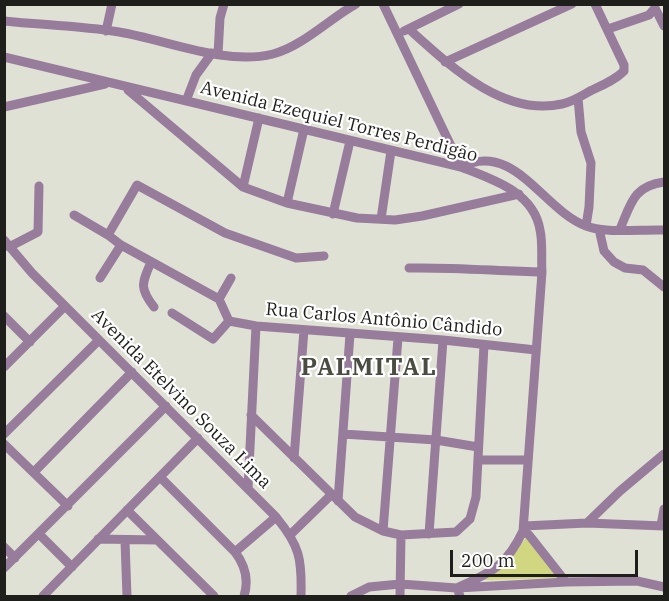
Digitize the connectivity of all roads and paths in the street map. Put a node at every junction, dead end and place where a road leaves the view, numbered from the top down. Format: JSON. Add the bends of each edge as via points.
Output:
{"nodes":[{"id":1,"x":112,"y":4,"type":"edge"},
{"id":2,"x":224,"y":4,"type":"edge"},
{"id":3,"x":356,"y":4,"type":"edge"},
{"id":4,"x":383,"y":4,"type":"edge"},
{"id":5,"x":459,"y":4,"type":"edge"},
{"id":6,"x":572,"y":4,"type":"edge"},
{"id":7,"x":595,"y":4,"type":"edge"},
{"id":8,"x":644,"y":4,"type":"edge"},
{"id":9,"x":653,"y":9,"type":"edge"},
{"id":10,"x":4,"y":21,"type":"edge"},
{"id":11,"x":664,"y":26,"type":"edge"},
{"id":12,"x":409,"y":29,"type":"junction"},
{"id":13,"x":608,"y":29,"type":"junction"},
{"id":14,"x":106,"y":31,"type":"junction"},
{"id":15,"x":397,"y":36,"type":"junction"},
{"id":16,"x":215,"y":53,"type":"junction"},
{"id":17,"x":4,"y":57,"type":"edge"},
{"id":18,"x":445,"y":62,"type":"junction"},
{"id":19,"x":108,"y":84,"type":"junction"},
{"id":20,"x":126,"y":88,"type":"junction"},
{"id":21,"x":578,"y":98,"type":"junction"},
{"id":22,"x":186,"y":101,"type":"junction"},
{"id":23,"x":4,"y":107,"type":"edge"},
{"id":24,"x":259,"y":118,"type":"junction"},
{"id":25,"x":304,"y":129,"type":"junction"},
{"id":26,"x":350,"y":141,"type":"junction"},
{"id":27,"x":391,"y":151,"type":"junction"},
{"id":28,"x":461,"y":167,"type":"junction"},
{"id":29,"x":664,"y":182,"type":"edge"},
{"id":30,"x":39,"y":186,"type":"dead end"},
{"id":31,"x":243,"y":187,"type":"junction"},
{"id":32,"x":519,"y":194,"type":"junction"},
{"id":33,"x":287,"y":203,"type":"junction"},
{"id":34,"x":333,"y":214,"type":"junction"},
{"id":35,"x":74,"y":215,"type":"dead end"},
{"id":36,"x":381,"y":219,"type":"junction"},
{"id":37,"x":586,"y":226,"type":"junction"},
{"id":38,"x":599,"y":229,"type":"junction"},
{"id":39,"x":620,"y":229,"type":"junction"},
{"id":40,"x":664,"y":230,"type":"edge"},
{"id":41,"x":108,"y":235,"type":"junction"},
{"id":42,"x":7,"y":243,"type":"edge"},
{"id":43,"x":121,"y":245,"type":"junction"},
{"id":44,"x":324,"y":256,"type":"dead end"},
{"id":45,"x":151,"y":262,"type":"junction"},
{"id":46,"x":409,"y":268,"type":"dead end"},
{"id":47,"x":542,"y":272,"type":"junction"},
{"id":48,"x":100,"y":278,"type":"dead end"},
{"id":49,"x":231,"y":278,"type":"dead end"},
{"id":50,"x":664,"y":287,"type":"edge"},
{"id":51,"x":219,"y":299,"type":"junction"},
{"id":52,"x":65,"y":306,"type":"junction"},
{"id":53,"x":154,"y":307,"type":"dead end"},
{"id":54,"x":172,"y":313,"type":"dead end"},
{"id":55,"x":4,"y":316,"type":"edge"},
{"id":56,"x":229,"y":321,"type":"junction"},
{"id":57,"x":256,"y":326,"type":"junction"},
{"id":58,"x":303,"y":330,"type":"junction"},
{"id":59,"x":350,"y":334,"type":"junction"},
{"id":60,"x":398,"y":338,"type":"junction"},
{"id":61,"x":99,"y":340,"type":"junction"},
{"id":62,"x":443,"y":340,"type":"junction"},
{"id":63,"x":30,"y":342,"type":"junction"},
{"id":64,"x":484,"y":345,"type":"junction"},
{"id":65,"x":536,"y":350,"type":"junction"},
{"id":66,"x":4,"y":367,"type":"edge"},
{"id":67,"x":132,"y":372,"type":"junction"},
{"id":68,"x":166,"y":406,"type":"junction"},
{"id":69,"x":251,"y":416,"type":"junction"},
{"id":70,"x":4,"y":434,"type":"edge"},
{"id":71,"x":343,"y":434,"type":"junction"},
{"id":72,"x":390,"y":437,"type":"junction"},
{"id":73,"x":198,"y":438,"type":"junction"},
{"id":74,"x":436,"y":440,"type":"junction"},
{"id":75,"x":4,"y":444,"type":"edge"},
{"id":76,"x":478,"y":447,"type":"junction"},
{"id":77,"x":664,"y":454,"type":"edge"},
{"id":78,"x":294,"y":458,"type":"junction"},
{"id":79,"x":478,"y":460,"type":"junction"},
{"id":80,"x":528,"y":460,"type":"junction"},
{"id":81,"x":34,"y":472,"type":"junction"},
{"id":82,"x":160,"y":477,"type":"junction"},
{"id":83,"x":248,"y":488,"type":"junction"},
{"id":84,"x":335,"y":498,"type":"junction"},
{"id":85,"x":68,"y":506,"type":"junction"},
{"id":86,"x":664,"y":509,"type":"edge"},
{"id":87,"x":127,"y":510,"type":"junction"},
{"id":88,"x":276,"y":517,"type":"junction"},
{"id":89,"x":587,"y":523,"type":"junction"},
{"id":90,"x":663,"y":526,"type":"edge"},
{"id":91,"x":524,"y":528,"type":"junction"},
{"id":92,"x":383,"y":531,"type":"junction"},
{"id":93,"x":39,"y":534,"type":"junction"},
{"id":94,"x":291,"y":534,"type":"junction"},
{"id":95,"x":429,"y":534,"type":"junction"},
{"id":96,"x":401,"y":535,"type":"junction"},
{"id":97,"x":98,"y":539,"type":"junction"},
{"id":98,"x":157,"y":540,"type":"junction"},
{"id":99,"x":125,"y":541,"type":"junction"},
{"id":100,"x":4,"y":547,"type":"edge"},
{"id":101,"x":235,"y":552,"type":"junction"},
{"id":102,"x":15,"y":558,"type":"junction"},
{"id":103,"x":72,"y":567,"type":"junction"},
{"id":104,"x":4,"y":568,"type":"edge"},
{"id":105,"x":566,"y":582,"type":"junction"},
{"id":106,"x":400,"y":584,"type":"junction"},
{"id":107,"x":664,"y":587,"type":"edge"},
{"id":108,"x":459,"y":592,"type":"edge"},
{"id":109,"x":43,"y":597,"type":"edge"},
{"id":110,"x":127,"y":597,"type":"edge"},
{"id":111,"x":214,"y":597,"type":"edge"},
{"id":112,"x":243,"y":597,"type":"edge"},
{"id":113,"x":301,"y":597,"type":"edge"},
{"id":114,"x":351,"y":597,"type":"edge"},
{"id":115,"x":400,"y":597,"type":"edge"}],
"edges":[{"from":1,"to":14,"type":"street"},
{"from":2,"to":16,"type":"street"},
{"from":3,"to":16,"type":"street","via":[[276,53],[257,57]]},
{"from":4,"to":15,"type":"street"},
{"from":5,"to":12,"type":"street"},
{"from":6,"to":18,"type":"street"},
{"from":7,"to":13,"type":"street"},
{"from":8,"to":9,"type":"street"},
{"from":9,"to":11,"type":"street"},
{"from":9,"to":13,"type":"street"},
{"from":10,"to":14,"type":"street"},
{"from":12,"to":15,"type":"street"},
{"from":12,"to":18,"type":"street"},
{"from":13,"to":21,"type":"street","via":[[624,71]]},
{"from":14,"to":16,"type":"street"},
{"from":15,"to":28,"type":"street"},
{"from":16,"to":22,"type":"street","via":[[196,75]]},
{"from":17,"to":19,"type":"street","name":"Avenida Ezequiel Torres Perdigão"},
{"from":18,"to":21,"type":"street","via":[[501,97],[540,105],[562,104]]},
{"from":19,"to":20,"type":"street","name":"Avenida Ezequiel Torres Perdigão"},
{"from":19,"to":23,"type":"street"},
{"from":20,"to":22,"type":"street","name":"Avenida Ezequiel Torres Perdigão"},
{"from":20,"to":31,"type":"street"},
{"from":21,"to":37,"type":"street","via":[[580,132],[591,163]]},
{"from":22,"to":24,"type":"street","name":"Avenida Ezequiel Torres Perdigão"},
{"from":24,"to":25,"type":"street","name":"Avenida Ezequiel Torres Perdigão"},
{"from":24,"to":31,"type":"street"},
{"from":25,"to":26,"type":"street","name":"Avenida Ezequiel Torres Perdigão"},
{"from":25,"to":33,"type":"street"},
{"from":26,"to":27,"type":"street","name":"Avenida Ezequiel Torres Perdigão"},
{"from":26,"to":34,"type":"street"},
{"from":27,"to":28,"type":"street","name":"Avenida Ezequiel Torres Perdigão"},
{"from":27,"to":36,"type":"street"},
{"from":28,"to":32,"type":"street","name":"Avenida Ezequiel Torres Perdigão"},
{"from":28,"to":37,"type":"street","via":[[472,161],[492,160],[516,170],[567,215]]},
{"from":29,"to":39,"type":"street","via":[[638,191]]},
{"from":30,"to":42,"type":"street","via":[[38,232]]},
{"from":31,"to":33,"type":"street"},
{"from":32,"to":36,"type":"street","via":[[422,216]]},
{"from":32,"to":47,"type":"street","name":"Avenida Ezequiel Torres Perdigão","via":[[535,214],[540,229]]},
{"from":33,"to":34,"type":"street"},
{"from":34,"to":36,"type":"street"},
{"from":35,"to":41,"type":"street"},
{"from":37,"to":38,"type":"street"},
{"from":38,"to":39,"type":"street"},
{"from":38,"to":50,"type":"street","via":[[604,251],[614,262],[643,270]]},
{"from":39,"to":40,"type":"street"},
{"from":41,"to":43,"type":"street"},
{"from":41,"to":44,"type":"street","via":[[137,185],[225,233],[296,258]]},
{"from":42,"to":52,"type":"street","name":"Avenida Etelvino Souza Lima"},
{"from":43,"to":45,"type":"street"},
{"from":43,"to":48,"type":"street"},
{"from":45,"to":51,"type":"street"},
{"from":45,"to":53,"type":"street","via":[[142,284]]},
{"from":46,"to":47,"type":"street"},
{"from":47,"to":65,"type":"street","name":"Avenida Ezequiel Torres Perdigão"},
{"from":49,"to":51,"type":"street"},
{"from":51,"to":56,"type":"street"},
{"from":52,"to":61,"type":"street","name":"Avenida Etelvino Souza Lima"},
{"from":52,"to":63,"type":"street"},
{"from":54,"to":56,"type":"street","via":[[213,339]]},
{"from":55,"to":63,"type":"street"},
{"from":56,"to":57,"type":"street","name":"Rua Carlos Antônio Cândido"},
{"from":57,"to":58,"type":"street","name":"Rua Carlos Antônio Cândido"},
{"from":57,"to":69,"type":"street"},
{"from":58,"to":59,"type":"street","name":"Rua Carlos Antônio Cândido"},
{"from":58,"to":78,"type":"street"},
{"from":59,"to":60,"type":"street","name":"Rua Carlos Antônio Cândido"},
{"from":59,"to":71,"type":"street"},
{"from":60,"to":62,"type":"street","name":"Rua Carlos Antônio Cândido"},
{"from":60,"to":72,"type":"street"},
{"from":61,"to":67,"type":"street","name":"Avenida Etelvino Souza Lima"},
{"from":61,"to":70,"type":"street"},
{"from":62,"to":64,"type":"street","name":"Rua Carlos Antônio Cândido"},
{"from":62,"to":74,"type":"street"},
{"from":63,"to":66,"type":"street"},
{"from":64,"to":65,"type":"street","name":"Rua Carlos Antônio Cândido"},
{"from":64,"to":76,"type":"street"},
{"from":65,"to":80,"type":"street","name":"Avenida Ezequiel Torres Perdigão"},
{"from":67,"to":68,"type":"street","name":"Avenida Etelvino Souza Lima"},
{"from":67,"to":81,"type":"street"},
{"from":68,"to":73,"type":"street","name":"Avenida Etelvino Souza Lima"},
{"from":68,"to":85,"type":"street"},
{"from":69,"to":78,"type":"street"},
{"from":69,"to":83,"type":"street"},
{"from":71,"to":72,"type":"street"},
{"from":71,"to":84,"type":"street"},
{"from":72,"to":74,"type":"street"},
{"from":72,"to":92,"type":"street"},
{"from":73,"to":82,"type":"street"},
{"from":73,"to":83,"type":"street","name":"Avenida Etelvino Souza Lima"},
{"from":74,"to":76,"type":"street"},
{"from":74,"to":95,"type":"street"},
{"from":75,"to":81,"type":"street"},
{"from":76,"to":79,"type":"street"},
{"from":77,"to":89,"type":"street"},
{"from":78,"to":84,"type":"street"},
{"from":79,"to":80,"type":"street"},
{"from":79,"to":95,"type":"street","via":[[470,519],[456,531]]},
{"from":80,"to":91,"type":"street","name":"Avenida Ezequiel Torres Perdigão"},
{"from":81,"to":85,"type":"street"},
{"from":82,"to":87,"type":"street"},
{"from":82,"to":101,"type":"street"},
{"from":83,"to":88,"type":"street","name":"Avenida Etelvino Souza Lima"},
{"from":84,"to":92,"type":"street","via":[[355,517]]},
{"from":84,"to":94,"type":"street"},
{"from":85,"to":93,"type":"street"},
{"from":86,"to":90,"type":"street"},
{"from":87,"to":97,"type":"street"},
{"from":87,"to":98,"type":"street"},
{"from":88,"to":94,"type":"street","name":"Avenida Etelvino Souza Lima"},
{"from":88,"to":101,"type":"street"},
{"from":89,"to":90,"type":"street"},
{"from":89,"to":91,"type":"street"},
{"from":91,"to":105,"type":"street"},
{"from":91,"to":108,"type":"street","name":"Avenida Ezequiel Torres Perdigão","via":[[504,562]]},
{"from":92,"to":96,"type":"street"},
{"from":93,"to":102,"type":"street"},
{"from":93,"to":103,"type":"street"},
{"from":94,"to":113,"type":"street","name":"Avenida Etelvino Souza Lima","via":[[300,561]]},
{"from":95,"to":96,"type":"street"},
{"from":96,"to":106,"type":"street"},
{"from":97,"to":99,"type":"street"},
{"from":97,"to":103,"type":"street"},
{"from":98,"to":99,"type":"street"},
{"from":98,"to":111,"type":"street"},
{"from":99,"to":110,"type":"street"},
{"from":100,"to":102,"type":"street"},
{"from":101,"to":112,"type":"street","via":[[246,575]]},
{"from":102,"to":104,"type":"street"},
{"from":103,"to":109,"type":"street"},
{"from":105,"to":107,"type":"street","via":[[637,581]]},
{"from":105,"to":108,"type":"street"},
{"from":106,"to":108,"type":"street"},
{"from":106,"to":114,"type":"street","via":[[369,587]]},
{"from":106,"to":115,"type":"street"}]}
